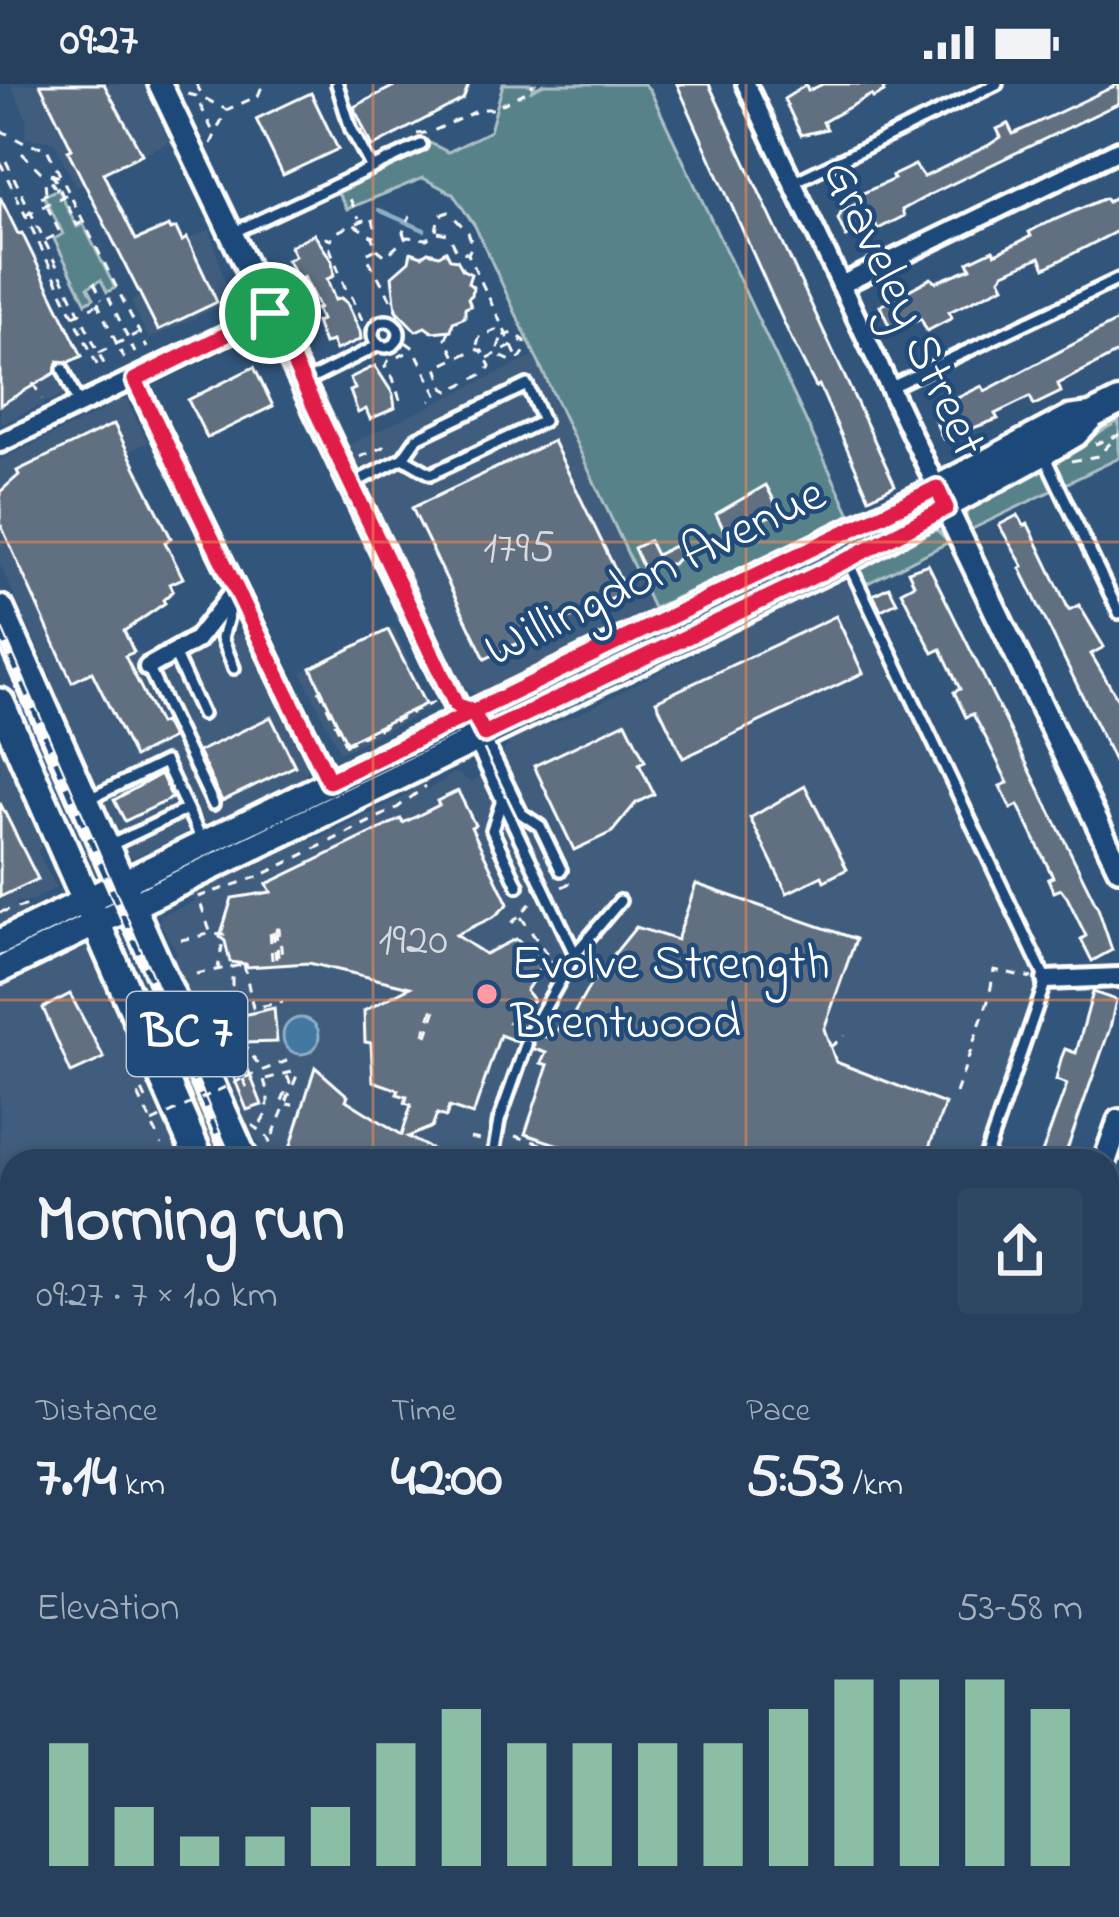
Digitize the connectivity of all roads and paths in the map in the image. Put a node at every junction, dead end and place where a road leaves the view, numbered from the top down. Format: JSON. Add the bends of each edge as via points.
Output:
{"nodes":[{"id":1,"x":160,"y":84,"type":"edge"},
{"id":2,"x":196,"y":84,"type":"edge"},
{"id":3,"x":263,"y":84,"type":"edge"},
{"id":4,"x":337,"y":84,"type":"edge"},
{"id":5,"x":533,"y":84,"type":"edge"},
{"id":6,"x":746,"y":84,"type":"edge"},
{"id":7,"x":997,"y":84,"type":"edge"},
{"id":8,"x":186,"y":94,"type":"dead end"},
{"id":9,"x":226,"y":110,"type":"junction"},
{"id":10,"x":0,"y":130,"type":"edge"},
{"id":11,"x":216,"y":136,"type":"junction"},
{"id":12,"x":407,"y":138,"type":"dead end"},
{"id":13,"x":212,"y":144,"type":"dead end"},
{"id":14,"x":421,"y":145,"type":"dead end"},
{"id":15,"x":1119,"y":150,"type":"edge"},
{"id":16,"x":22,"y":153,"type":"dead end"},
{"id":17,"x":3,"y":161,"type":"edge"},
{"id":18,"x":372,"y":169,"type":"junction"},
{"id":19,"x":52,"y":172,"type":"junction"},
{"id":20,"x":65,"y":178,"type":"junction"},
{"id":21,"x":792,"y":183,"type":"junction"},
{"id":22,"x":57,"y":188,"type":"junction"},
{"id":23,"x":47,"y":193,"type":"junction"},
{"id":24,"x":72,"y":193,"type":"junction"},
{"id":25,"x":64,"y":196,"type":"junction"},
{"id":26,"x":350,"y":199,"type":"dead end"},
{"id":27,"x":46,"y":205,"type":"junction"},
{"id":28,"x":29,"y":214,"type":"junction"},
{"id":29,"x":86,"y":220,"type":"junction"},
{"id":30,"x":360,"y":220,"type":"junction"},
{"id":31,"x":408,"y":221,"type":"dead end"},
{"id":32,"x":354,"y":225,"type":"junction"},
{"id":33,"x":436,"y":231,"type":"junction"},
{"id":34,"x":232,"y":233,"type":"junction"},
{"id":35,"x":373,"y":239,"type":"junction"},
{"id":36,"x":406,"y":239,"type":"junction"},
{"id":37,"x":45,"y":241,"type":"junction"},
{"id":38,"x":377,"y":249,"type":"junction"},
{"id":39,"x":366,"y":254,"type":"junction"},
{"id":40,"x":468,"y":254,"type":"junction"},
{"id":41,"x":359,"y":258,"type":"dead end"},
{"id":42,"x":1119,"y":279,"type":"edge"},
{"id":43,"x":94,"y":282,"type":"dead end"},
{"id":44,"x":841,"y":285,"type":"junction"},
{"id":45,"x":120,"y":292,"type":"junction"},
{"id":46,"x":103,"y":301,"type":"junction"},
{"id":47,"x":270,"y":313,"type":"junction"},
{"id":48,"x":77,"y":315,"type":"junction"},
{"id":49,"x":499,"y":319,"type":"junction"},
{"id":50,"x":495,"y":330,"type":"junction"},
{"id":51,"x":374,"y":331,"type":"junction"},
{"id":52,"x":449,"y":331,"type":"dead end"},
{"id":53,"x":140,"y":332,"type":"junction"},
{"id":54,"x":504,"y":335,"type":"junction"},
{"id":55,"x":128,"y":338,"type":"junction"},
{"id":56,"x":524,"y":340,"type":"junction"},
{"id":57,"x":117,"y":344,"type":"junction"},
{"id":58,"x":379,"y":345,"type":"junction"},
{"id":59,"x":512,"y":346,"type":"junction"},
{"id":60,"x":147,"y":348,"type":"dead end"},
{"id":61,"x":415,"y":349,"type":"junction"},
{"id":62,"x":476,"y":349,"type":"junction"},
{"id":63,"x":99,"y":353,"type":"junction"},
{"id":64,"x":135,"y":353,"type":"dead end"},
{"id":65,"x":499,"y":353,"type":"junction"},
{"id":66,"x":124,"y":359,"type":"dead end"},
{"id":67,"x":455,"y":359,"type":"junction"},
{"id":68,"x":486,"y":359,"type":"junction"},
{"id":69,"x":518,"y":359,"type":"junction"},
{"id":70,"x":63,"y":369,"type":"dead end"},
{"id":71,"x":135,"y":380,"type":"junction"},
{"id":72,"x":440,"y":381,"type":"junction"},
{"id":73,"x":34,"y":383,"type":"dead end"},
{"id":74,"x":303,"y":383,"type":"junction"},
{"id":75,"x":432,"y":385,"type":"junction"},
{"id":76,"x":890,"y":388,"type":"junction"},
{"id":77,"x":42,"y":399,"type":"dead end"},
{"id":78,"x":400,"y":400,"type":"dead end"},
{"id":79,"x":430,"y":401,"type":"dead end"},
{"id":80,"x":1119,"y":402,"type":"edge"},
{"id":81,"x":79,"y":405,"type":"junction"},
{"id":82,"x":1091,"y":416,"type":"junction"},
{"id":83,"x":1119,"y":434,"type":"edge"},
{"id":84,"x":0,"y":443,"type":"edge"},
{"id":85,"x":1053,"y":457,"type":"junction"},
{"id":86,"x":403,"y":458,"type":"junction"},
{"id":87,"x":352,"y":484,"type":"junction"},
{"id":88,"x":941,"y":498,"type":"junction"},
{"id":89,"x":847,"y":560,"type":"junction"},
{"id":90,"x":235,"y":592,"type":"junction"},
{"id":91,"x":0,"y":610,"type":"edge"},
{"id":92,"x":1119,"y":613,"type":"edge"},
{"id":93,"x":174,"y":653,"type":"junction"},
{"id":94,"x":148,"y":667,"type":"joint"},
{"id":95,"x":234,"y":668,"type":"dead end"},
{"id":96,"x":319,"y":690,"type":"dead end"},
{"id":97,"x":0,"y":703,"type":"edge"},
{"id":98,"x":326,"y":704,"type":"junction"},
{"id":99,"x":316,"y":709,"type":"dead end"},
{"id":100,"x":202,"y":714,"type":"dead end"},
{"id":101,"x":408,"y":714,"type":"junction"},
{"id":102,"x":463,"y":718,"type":"junction"},
{"id":103,"x":412,"y":722,"type":"dead end"},
{"id":104,"x":386,"y":725,"type":"junction"},
{"id":105,"x":390,"y":733,"type":"dead end"},
{"id":106,"x":366,"y":735,"type":"junction"},
{"id":107,"x":369,"y":743,"type":"dead end"},
{"id":108,"x":345,"y":745,"type":"junction"},
{"id":109,"x":349,"y":752,"type":"dead end"},
{"id":110,"x":431,"y":760,"type":"junction"},
{"id":111,"x":329,"y":781,"type":"junction"},
{"id":112,"x":502,"y":800,"type":"junction"},
{"id":113,"x":84,"y":802,"type":"junction"},
{"id":114,"x":213,"y":804,"type":"dead end"},
{"id":115,"x":187,"y":809,"type":"junction"},
{"id":116,"x":203,"y":842,"type":"junction"},
{"id":117,"x":104,"y":848,"type":"junction"},
{"id":118,"x":1119,"y":868,"type":"edge"},
{"id":119,"x":561,"y":870,"type":"dead end"},
{"id":120,"x":578,"y":879,"type":"dead end"},
{"id":121,"x":518,"y":886,"type":"dead end"},
{"id":122,"x":562,"y":887,"type":"dead end"},
{"id":123,"x":125,"y":894,"type":"junction"},
{"id":124,"x":46,"y":899,"type":"dead end"},
{"id":125,"x":194,"y":899,"type":"dead end"},
{"id":126,"x":535,"y":900,"type":"dead end"},
{"id":127,"x":620,"y":902,"type":"dead end"},
{"id":128,"x":201,"y":905,"type":"dead end"},
{"id":129,"x":514,"y":907,"type":"dead end"},
{"id":130,"x":91,"y":911,"type":"junction"},
{"id":131,"x":0,"y":912,"type":"edge"},
{"id":132,"x":520,"y":915,"type":"junction"},
{"id":133,"x":512,"y":923,"type":"dead end"},
{"id":134,"x":274,"y":930,"type":"joint"},
{"id":135,"x":211,"y":934,"type":"junction"},
{"id":136,"x":181,"y":940,"type":"dead end"},
{"id":137,"x":0,"y":942,"type":"edge"},
{"id":138,"x":560,"y":954,"type":"dead end"},
{"id":139,"x":575,"y":954,"type":"junction"},
{"id":140,"x":548,"y":964,"type":"junction"},
{"id":141,"x":232,"y":966,"type":"junction"},
{"id":142,"x":556,"y":968,"type":"dead end"},
{"id":143,"x":218,"y":969,"type":"junction"},
{"id":144,"x":0,"y":970,"type":"edge"},
{"id":145,"x":196,"y":974,"type":"dead end"},
{"id":146,"x":1119,"y":977,"type":"edge"},
{"id":147,"x":1046,"y":980,"type":"junction"},
{"id":148,"x":283,"y":1002,"type":"dead end"},
{"id":149,"x":436,"y":1002,"type":"dead end"},
{"id":150,"x":216,"y":1018,"type":"dead end"},
{"id":151,"x":226,"y":1023,"type":"junction"},
{"id":152,"x":531,"y":1032,"type":"dead end"},
{"id":153,"x":425,"y":1035,"type":"dead end"},
{"id":154,"x":845,"y":1036,"type":"dead end"},
{"id":155,"x":225,"y":1039,"type":"dead end"},
{"id":156,"x":242,"y":1043,"type":"junction"},
{"id":157,"x":526,"y":1045,"type":"dead end"},
{"id":158,"x":830,"y":1048,"type":"dead end"},
{"id":159,"x":289,"y":1060,"type":"dead end"},
{"id":160,"x":259,"y":1065,"type":"dead end"},
{"id":161,"x":292,"y":1074,"type":"junction"},
{"id":162,"x":243,"y":1079,"type":"junction"},
{"id":163,"x":956,"y":1093,"type":"dead end"},
{"id":164,"x":250,"y":1094,"type":"dead end"},
{"id":165,"x":146,"y":1099,"type":"dead end"},
{"id":166,"x":290,"y":1104,"type":"junction"},
{"id":167,"x":267,"y":1114,"type":"junction"},
{"id":168,"x":152,"y":1122,"type":"junction"},
{"id":169,"x":261,"y":1123,"type":"dead end"},
{"id":170,"x":280,"y":1123,"type":"junction"},
{"id":171,"x":273,"y":1135,"type":"dead end"},
{"id":172,"x":515,"y":1136,"type":"dead end"},
{"id":173,"x":470,"y":1138,"type":"dead end"},
{"id":174,"x":480,"y":1140,"type":"dead end"},
{"id":175,"x":162,"y":1145,"type":"dead end"},
{"id":176,"x":195,"y":1149,"type":"edge"},
{"id":177,"x":239,"y":1149,"type":"edge"},
{"id":178,"x":494,"y":1149,"type":"edge"},
{"id":179,"x":561,"y":1149,"type":"edge"},
{"id":180,"x":988,"y":1149,"type":"edge"}],
"edges":[{"from":1,"to":34,"type":"street"},
{"from":2,"to":9,"type":"path"},
{"from":3,"to":9,"type":"path","via":[[258,96]]},
{"from":4,"to":18,"type":"lane"},
{"from":5,"to":12,"type":"path","via":[[493,109]]},
{"from":6,"to":21,"type":"street","name":"Graveley Street"},
{"from":7,"to":21,"type":"lane"},
{"from":8,"to":11,"type":"path","via":[[196,96]]},
{"from":9,"to":11,"type":"path"},
{"from":10,"to":20,"type":"path","via":[[46,147]]},
{"from":11,"to":13,"type":"path"},
{"from":14,"to":18,"type":"lane"},
{"from":15,"to":44,"type":"street"},
{"from":16,"to":19,"type":"path"},
{"from":17,"to":28,"type":"path"},
{"from":18,"to":34,"type":"lane"},
{"from":19,"to":20,"type":"path"},
{"from":19,"to":22,"type":"path"},
{"from":20,"to":24,"type":"path"},
{"from":21,"to":44,"type":"street","name":"Graveley Street"},
{"from":22,"to":23,"type":"path"},
{"from":22,"to":23,"type":"path","via":[[47,180]]},
{"from":22,"to":25,"type":"path"},
{"from":23,"to":27,"type":"path"},
{"from":24,"to":25,"type":"path"},
{"from":24,"to":29,"type":"path"},
{"from":25,"to":27,"type":"path"},
{"from":25,"to":29,"type":"path","via":[[77,224]]},
{"from":26,"to":30,"type":"path"},
{"from":27,"to":28,"type":"path"},
{"from":27,"to":37,"type":"path","via":[[60,233]]},
{"from":28,"to":37,"type":"path"},
{"from":28,"to":48,"type":"path"},
{"from":29,"to":45,"type":"path"},
{"from":30,"to":32,"type":"path"},
{"from":30,"to":35,"type":"path","via":[[372,217]]},
{"from":31,"to":36,"type":"path"},
{"from":32,"to":35,"type":"path"},
{"from":32,"to":51,"type":"path","via":[[326,238],[347,295]]},
{"from":33,"to":36,"type":"path"},
{"from":33,"to":40,"type":"path"},
{"from":33,"to":40,"type":"path","via":[[439,215],[449,212],[469,232]]},
{"from":34,"to":47,"type":"street"},
{"from":35,"to":38,"type":"path"},
{"from":36,"to":38,"type":"path","via":[[386,256]]},
{"from":37,"to":48,"type":"path"},
{"from":38,"to":39,"type":"path"},
{"from":39,"to":41,"type":"path"},
{"from":39,"to":61,"type":"path"},
{"from":40,"to":49,"type":"path"},
{"from":42,"to":76,"type":"lane"},
{"from":43,"to":46,"type":"path"},
{"from":44,"to":76,"type":"street","name":"Graveley Street"},
{"from":45,"to":46,"type":"path"},
{"from":45,"to":53,"type":"path"},
{"from":46,"to":48,"type":"path"},
{"from":46,"to":55,"type":"path"},
{"from":46,"to":57,"type":"path"},
{"from":47,"to":71,"type":"street"},
{"from":47,"to":74,"type":"street"},
{"from":48,"to":63,"type":"path"},
{"from":48,"to":63,"type":"path","via":[[103,370]]},
{"from":49,"to":50,"type":"path"},
{"from":49,"to":54,"type":"path"},
{"from":50,"to":54,"type":"path"},
{"from":50,"to":62,"type":"path","via":[[478,338]]},
{"from":51,"to":58,"type":"lane"},
{"from":51,"to":58,"type":"lane","via":[[386,322],[399,332],[392,346]]},
{"from":52,"to":67,"type":"path"},
{"from":53,"to":55,"type":"path"},
{"from":53,"to":60,"type":"path"},
{"from":54,"to":56,"type":"path"},
{"from":54,"to":59,"type":"path"},
{"from":54,"to":65,"type":"path"},
{"from":55,"to":57,"type":"path"},
{"from":55,"to":64,"type":"path"},
{"from":56,"to":59,"type":"path"},
{"from":56,"to":69,"type":"path"},
{"from":57,"to":63,"type":"path"},
{"from":57,"to":66,"type":"path"},
{"from":58,"to":74,"type":"lane"},
{"from":59,"to":65,"type":"path"},
{"from":59,"to":69,"type":"path"},
{"from":61,"to":75,"type":"path"},
{"from":61,"to":78,"type":"path","via":[[385,367]]},
{"from":62,"to":67,"type":"path"},
{"from":62,"to":68,"type":"path"},
{"from":65,"to":68,"type":"path"},
{"from":65,"to":69,"type":"path"},
{"from":67,"to":72,"type":"path","via":[[437,367]]},
{"from":68,"to":72,"type":"path","via":[[487,372],[449,391]]},
{"from":70,"to":81,"type":"lane"},
{"from":71,"to":81,"type":"street"},
{"from":71,"to":90,"type":"street"},
{"from":72,"to":75,"type":"path"},
{"from":73,"to":77,"type":"path"},
{"from":74,"to":87,"type":"street"},
{"from":75,"to":79,"type":"path","via":[[438,397]]},
{"from":76,"to":88,"type":"street","name":"Graveley Street"},
{"from":80,"to":82,"type":"main road","name":"Willingdon Avenue"},
{"from":81,"to":84,"type":"street"},
{"from":82,"to":85,"type":"main road","name":"Willingdon Avenue"},
{"from":82,"to":88,"type":"main road","name":"Willingdon Avenue","via":[[1068,419]]},
{"from":83,"to":85,"type":"path","via":[[1098,456]]},
{"from":85,"to":88,"type":"main road","name":"Willingdon Avenue"},
{"from":85,"to":92,"type":"lane"},
{"from":86,"to":86,"type":"lane","via":[[430,474],[543,421],[526,386],[417,438]]},
{"from":86,"to":87,"type":"lane"},
{"from":87,"to":102,"type":"street"},
{"from":88,"to":89,"type":"main road","name":"Willingdon Avenue"},
{"from":88,"to":102,"type":"main road","name":"Willingdon Avenue"},
{"from":88,"to":118,"type":"street"},
{"from":89,"to":102,"type":"main road","name":"Willingdon Avenue"},
{"from":89,"to":147,"type":"lane"},
{"from":90,"to":93,"type":"street","via":[[204,632]]},
{"from":90,"to":95,"type":"lane","via":[[222,638]]},
{"from":90,"to":111,"type":"street"},
{"from":91,"to":113,"type":"main road","number":"BC 7"},
{"from":93,"to":94,"type":"street"},
{"from":93,"to":100,"type":"lane"},
{"from":94,"to":114,"type":"lane"},
{"from":96,"to":98,"type":"path"},
{"from":97,"to":130,"type":"main road","number":"BC 7"},
{"from":98,"to":99,"type":"path"},
{"from":98,"to":108,"type":"path"},
{"from":101,"to":102,"type":"path"},
{"from":101,"to":103,"type":"path"},
{"from":101,"to":104,"type":"path"},
{"from":102,"to":110,"type":"main road","name":"Willingdon Avenue"},
{"from":102,"to":111,"type":"main road","name":"Willingdon Avenue"},
{"from":102,"to":112,"type":"lane"},
{"from":102,"to":119,"type":"lane","via":[[522,814],[540,826]]},
{"from":104,"to":105,"type":"path"},
{"from":104,"to":106,"type":"path"},
{"from":106,"to":107,"type":"path"},
{"from":106,"to":108,"type":"path"},
{"from":108,"to":109,"type":"path"},
{"from":110,"to":123,"type":"main road","name":"Willingdon Avenue"},
{"from":110,"to":125,"type":"path","via":[[433,779],[412,800],[260,876]]},
{"from":111,"to":116,"type":"main road","name":"Willingdon Avenue"},
{"from":112,"to":121,"type":"lane","via":[[492,830]]},
{"from":112,"to":139,"type":"lane"},
{"from":113,"to":115,"type":"lane","via":[[165,762]]},
{"from":113,"to":117,"type":"main road","number":"BC 7"},
{"from":115,"to":116,"type":"lane"},
{"from":115,"to":117,"type":"lane"},
{"from":116,"to":123,"type":"main road","name":"Willingdon Avenue"},
{"from":117,"to":123,"type":"main road","number":"BC 7"},
{"from":120,"to":122,"type":"path"},
{"from":123,"to":130,"type":"main road","name":"Willingdon Avenue"},
{"from":123,"to":177,"type":"main road","number":"BC 7"},
{"from":124,"to":131,"type":"path"},
{"from":126,"to":132,"type":"path"},
{"from":127,"to":139,"type":"lane"},
{"from":128,"to":135,"type":"path"},
{"from":129,"to":132,"type":"path"},
{"from":130,"to":137,"type":"main road","name":"Willingdon Avenue"},
{"from":130,"to":144,"type":"main road","name":"Willingdon Avenue"},
{"from":130,"to":176,"type":"main road","number":"BC 7"},
{"from":132,"to":133,"type":"path"},
{"from":132,"to":140,"type":"path"},
{"from":134,"to":134,"type":"path","via":[[279,929],[277,958]]},
{"from":135,"to":136,"type":"path"},
{"from":135,"to":143,"type":"path","via":[[224,935]]},
{"from":138,"to":140,"type":"path"},
{"from":139,"to":152,"type":"lane"},
{"from":140,"to":142,"type":"path"},
{"from":141,"to":143,"type":"path"},
{"from":141,"to":148,"type":"path","via":[[245,964],[253,1008]]},
{"from":141,"to":151,"type":"path"},
{"from":143,"to":145,"type":"path"},
{"from":146,"to":147,"type":"street"},
{"from":147,"to":163,"type":"path","via":[[994,970]]},
{"from":147,"to":180,"type":"lane"},
{"from":149,"to":153,"type":"path"},
{"from":150,"to":151,"type":"path"},
{"from":151,"to":156,"type":"path"},
{"from":154,"to":158,"type":"path"},
{"from":155,"to":156,"type":"path"},
{"from":156,"to":160,"type":"path"},
{"from":157,"to":178,"type":"lane"},
{"from":159,"to":162,"type":"path","bridge":true},
{"from":161,"to":166,"type":"path"},
{"from":161,"to":166,"type":"path","via":[[281,1102]]},
{"from":161,"to":167,"type":"path","via":[[263,1078]]},
{"from":162,"to":162,"type":"path","bridge":true,"via":[[228,1062],[242,1061],[237,1051],[234,1052],[238,1060]]},
{"from":162,"to":164,"type":"path"},
{"from":162,"to":168,"type":"path","bridge":true},
{"from":165,"to":168,"type":"path","via":[[137,1092]]},
{"from":166,"to":170,"type":"path"},
{"from":167,"to":169,"type":"path"},
{"from":167,"to":170,"type":"path"},
{"from":168,"to":175,"type":"path"},
{"from":170,"to":171,"type":"path"},
{"from":172,"to":179,"type":"path"},
{"from":173,"to":174,"type":"path"}]}
